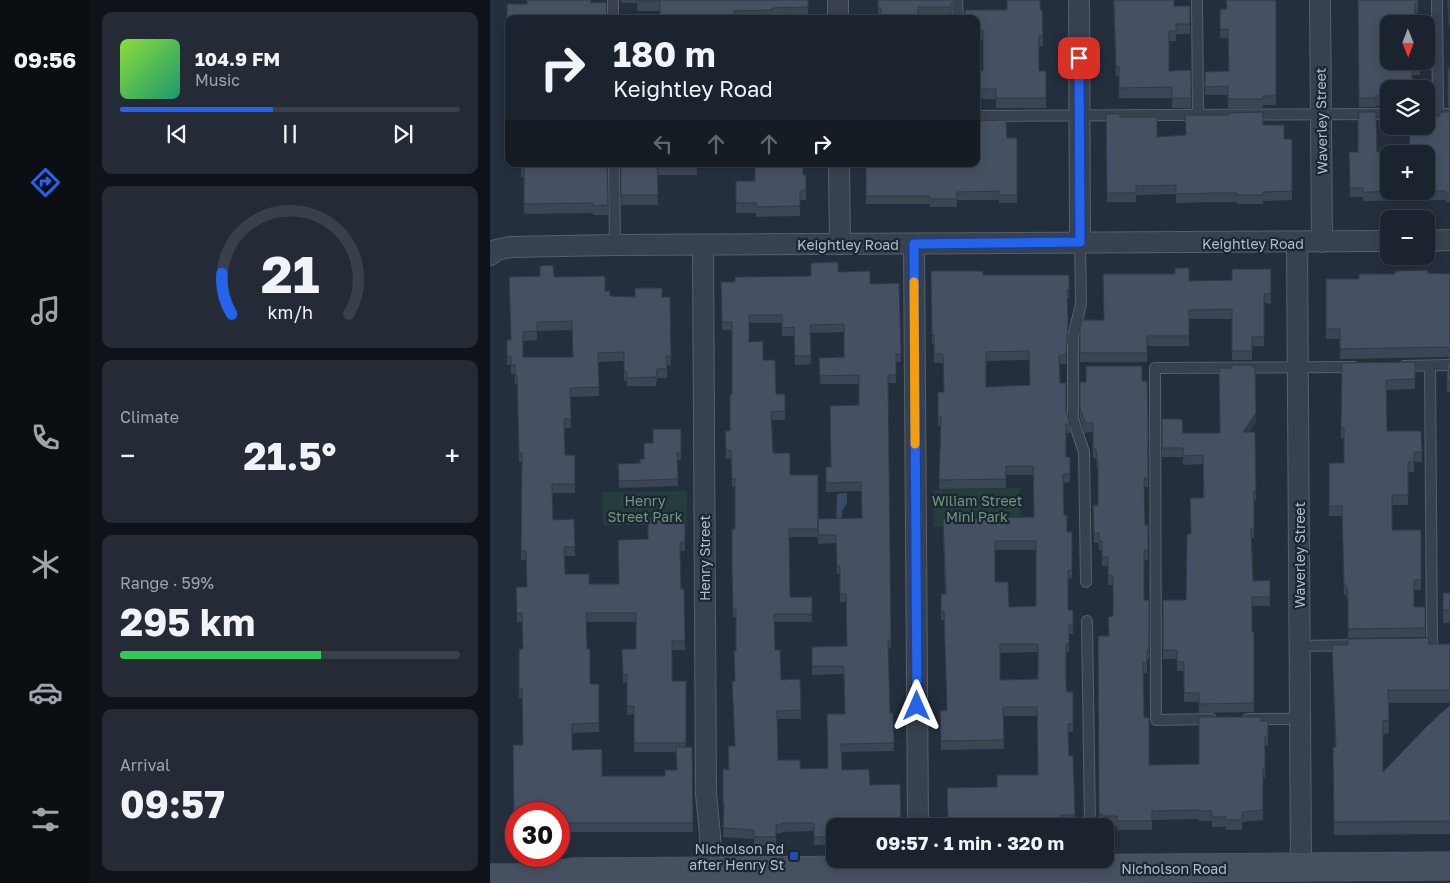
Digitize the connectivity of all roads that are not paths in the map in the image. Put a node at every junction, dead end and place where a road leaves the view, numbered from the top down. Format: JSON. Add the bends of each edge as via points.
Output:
{"nodes":[{"id":1,"x":613,"y":0,"type":"edge"},
{"id":2,"x":838,"y":0,"type":"edge"},
{"id":3,"x":957,"y":0,"type":"edge"},
{"id":4,"x":1079,"y":0,"type":"edge"},
{"id":5,"x":1198,"y":0,"type":"edge"},
{"id":6,"x":1320,"y":0,"type":"edge"},
{"id":7,"x":1438,"y":0,"type":"edge"},
{"id":8,"x":613,"y":15,"type":"edge"},
{"id":9,"x":838,"y":15,"type":"edge"},
{"id":10,"x":958,"y":15,"type":"edge"},
{"id":11,"x":1321,"y":114,"type":"junction"},
{"id":12,"x":1380,"y":114,"type":"edge"},
{"id":13,"x":1438,"y":114,"type":"joint"},
{"id":14,"x":1450,"y":114,"type":"edge"},
{"id":15,"x":1080,"y":115,"type":"junction"},
{"id":16,"x":1198,"y":115,"type":"junction"},
{"id":17,"x":980,"y":116,"type":"edge"},
{"id":18,"x":614,"y":167,"type":"edge"},
{"id":19,"x":839,"y":167,"type":"edge"},
{"id":20,"x":1450,"y":240,"type":"edge"},
{"id":21,"x":1380,"y":241,"type":"edge"},
{"id":22,"x":1435,"y":241,"type":"edge"},
{"id":23,"x":1080,"y":242,"type":"junction"},
{"id":24,"x":1322,"y":242,"type":"junction"},
{"id":25,"x":1297,"y":243,"type":"junction"},
{"id":26,"x":840,"y":244,"type":"junction"},
{"id":27,"x":914,"y":244,"type":"junction"},
{"id":28,"x":615,"y":245,"type":"junction"},
{"id":29,"x":703,"y":245,"type":"junction"},
{"id":30,"x":490,"y":255,"type":"edge"},
{"id":31,"x":1361,"y":366,"type":"edge"},
{"id":32,"x":1391,"y":366,"type":"edge"},
{"id":33,"x":1430,"y":366,"type":"junction"},
{"id":34,"x":1450,"y":366,"type":"edge"},
{"id":35,"x":1298,"y":367,"type":"junction"},
{"id":36,"x":1086,"y":582,"type":"dead end"},
{"id":37,"x":1087,"y":621,"type":"dead end"},
{"id":38,"x":1432,"y":644,"type":"edge"},
{"id":39,"x":1373,"y":645,"type":"edge"},
{"id":40,"x":1299,"y":646,"type":"junction"},
{"id":41,"x":1222,"y":719,"type":"edge"},
{"id":42,"x":1240,"y":719,"type":"edge"},
{"id":43,"x":1300,"y":719,"type":"junction"},
{"id":44,"x":918,"y":818,"type":"edge"},
{"id":45,"x":1090,"y":818,"type":"edge"},
{"id":46,"x":1114,"y":864,"type":"edge"},
{"id":47,"x":490,"y":865,"type":"edge"},
{"id":48,"x":1448,"y":866,"type":"edge"},
{"id":49,"x":826,"y":868,"type":"edge"},
{"id":50,"x":943,"y":868,"type":"edge"},
{"id":51,"x":1064,"y":868,"type":"edge"},
{"id":52,"x":1301,"y":868,"type":"junction"},
{"id":53,"x":711,"y":871,"type":"junction"},
{"id":54,"x":573,"y":872,"type":"junction"},
{"id":55,"x":1009,"y":876,"type":"edge"},
{"id":56,"x":490,"y":878,"type":"edge"},
{"id":57,"x":490,"y":883,"type":"edge"}],
"edges":[{"from":1,"to":8,"type":"lane"},
{"from":2,"to":9,"type":"street"},
{"from":3,"to":10,"type":"lane"},
{"from":4,"to":15,"type":"street"},
{"from":5,"to":16,"type":"lane"},
{"from":6,"to":11,"type":"street","name":"Waverley Street"},
{"from":7,"to":13,"type":"lane"},
{"from":11,"to":12,"type":"lane"},
{"from":11,"to":16,"type":"lane"},
{"from":11,"to":24,"type":"street","name":"Waverley Street"},
{"from":13,"to":14,"type":"lane"},
{"from":15,"to":16,"type":"lane"},
{"from":15,"to":17,"type":"lane"},
{"from":15,"to":23,"type":"street"},
{"from":18,"to":28,"type":"lane"},
{"from":19,"to":26,"type":"street"},
{"from":20,"to":22,"type":"street"},
{"from":21,"to":24,"type":"street","name":"Keightley Road"},
{"from":23,"to":25,"type":"street","name":"Keightley Road"},
{"from":23,"to":27,"type":"street","name":"Keightley Road"},
{"from":23,"to":36,"type":"lane","via":[[1081,304],[1072,337],[1078,369],[1074,419],[1084,452]]},
{"from":24,"to":25,"type":"street","name":"Keightley Road"},
{"from":25,"to":35,"type":"street","name":"Waverley Street"},
{"from":26,"to":27,"type":"street","name":"Keightley Road"},
{"from":26,"to":29,"type":"street","name":"Keightley Road"},
{"from":27,"to":44,"type":"street"},
{"from":28,"to":29,"type":"street","name":"Keightley Road"},
{"from":28,"to":30,"type":"street","name":"Keightley Road","via":[[510,247]]},
{"from":29,"to":53,"type":"street","name":"Henry Street","via":[[706,784]]},
{"from":31,"to":35,"type":"lane"},
{"from":32,"to":33,"type":"lane"},
{"from":33,"to":34,"type":"lane"},
{"from":33,"to":38,"type":"lane"},
{"from":35,"to":40,"type":"street","name":"Waverley Street"},
{"from":35,"to":41,"type":"lane","via":[[1155,368],[1156,720]]},
{"from":37,"to":45,"type":"lane"},
{"from":39,"to":40,"type":"lane"},
{"from":40,"to":43,"type":"street","name":"Waverley Street"},
{"from":42,"to":43,"type":"lane"},
{"from":43,"to":52,"type":"street","name":"Waverley Street"},
{"from":46,"to":52,"type":"main road","name":"Nicholson Road"},
{"from":47,"to":54,"type":"main road","name":"Nicholson Road","via":[[538,866]]},
{"from":48,"to":52,"type":"main road","name":"Nicholson Road"},
{"from":49,"to":53,"type":"main road","name":"Nicholson Road"},
{"from":50,"to":55,"type":"main road","name":"Nicholson Road"},
{"from":51,"to":55,"type":"main road","name":"Nicholson Road"},
{"from":53,"to":54,"type":"main road","name":"Nicholson Road"},
{"from":54,"to":56,"type":"main road","name":"Nicholson Road","via":[[540,878]]},
{"from":56,"to":57,"type":"street"}]}
